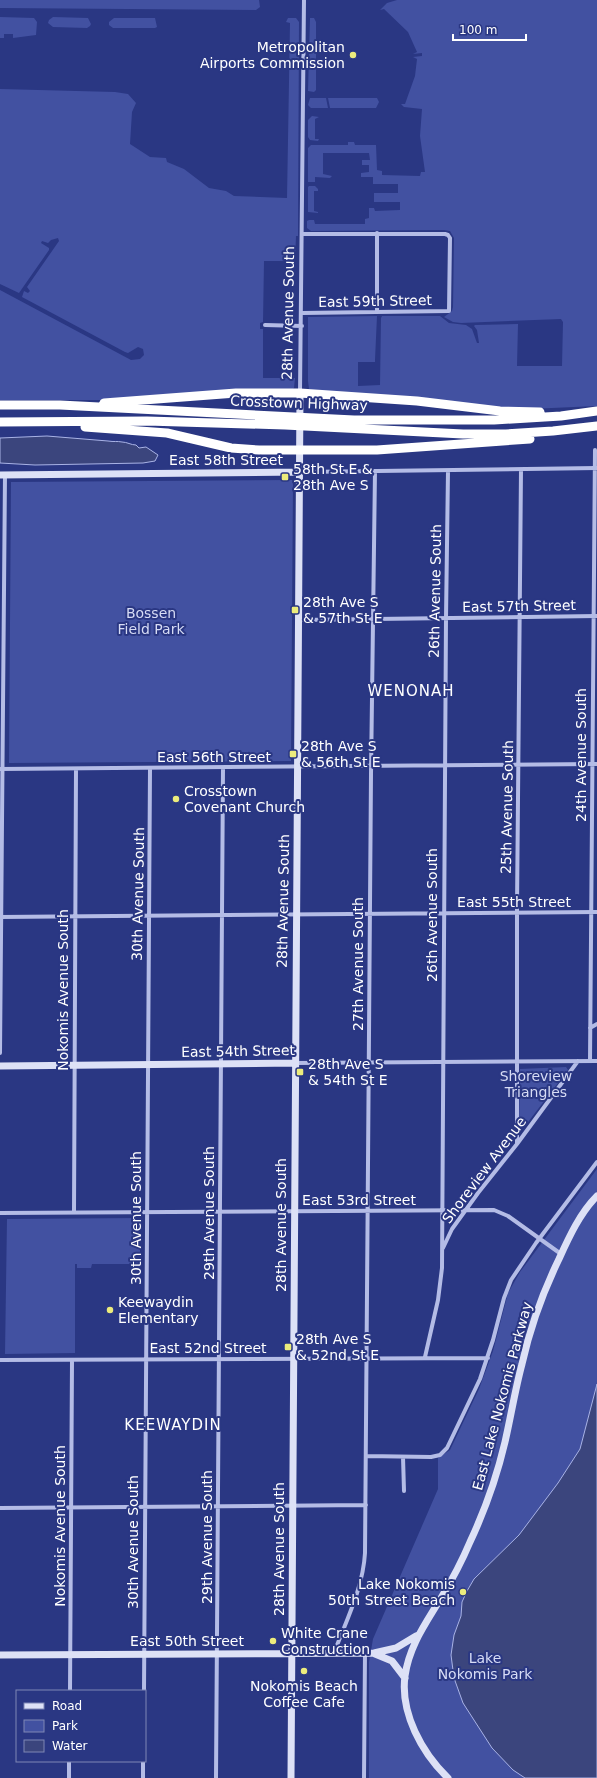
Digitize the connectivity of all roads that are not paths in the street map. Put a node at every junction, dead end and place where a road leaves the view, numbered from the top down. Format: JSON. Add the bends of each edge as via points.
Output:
{"nodes":[{"id":1,"x":304,"y":0,"type":"edge"},
{"id":2,"x":302,"y":234,"type":"junction"},
{"id":3,"x":377,"y":234,"type":"junction"},
{"id":4,"x":377,"y":312,"type":"junction"},
{"id":5,"x":302,"y":314,"type":"junction"},
{"id":6,"x":265,"y":325,"type":"dead end"},
{"id":7,"x":302,"y":326,"type":"junction"},
{"id":8,"x":300,"y":393,"type":"junction"},
{"id":9,"x":0,"y":405,"type":"edge"},
{"id":10,"x":60,"y":405,"type":"junction"},
{"id":11,"x":597,"y":411,"type":"edge"},
{"id":12,"x":587,"y":412,"type":"junction"},
{"id":13,"x":285,"y":421,"type":"junction"},
{"id":14,"x":0,"y":422,"type":"edge"},
{"id":15,"x":52,"y":422,"type":"junction"},
{"id":16,"x":314,"y":423,"type":"junction"},
{"id":17,"x":597,"y":426,"type":"edge"},
{"id":18,"x":301,"y":450,"type":"junction"},
{"id":19,"x":595,"y":450,"type":"dead end"},
{"id":20,"x":596,"y":468,"type":"edge"},
{"id":21,"x":521,"y":470,"type":"junction"},
{"id":22,"x":374,"y":471,"type":"junction"},
{"id":23,"x":448,"y":471,"type":"junction"},
{"id":24,"x":301,"y":472,"type":"junction"},
{"id":25,"x":3,"y":475,"type":"edge"},
{"id":26,"x":595,"y":616,"type":"edge"},
{"id":27,"x":520,"y":617,"type":"junction"},
{"id":28,"x":446,"y":618,"type":"junction"},
{"id":29,"x":372,"y":619,"type":"junction"},
{"id":30,"x":298,"y":620,"type":"junction"},
{"id":31,"x":2,"y":676,"type":"edge"},
{"id":32,"x":595,"y":764,"type":"edge"},
{"id":33,"x":518,"y":765,"type":"junction"},
{"id":34,"x":371,"y":766,"type":"junction"},
{"id":35,"x":444,"y":766,"type":"junction"},
{"id":36,"x":223,"y":768,"type":"junction"},
{"id":37,"x":298,"y":768,"type":"junction"},
{"id":38,"x":1,"y":769,"type":"edge"},
{"id":39,"x":76,"y":769,"type":"junction"},
{"id":40,"x":150,"y":769,"type":"junction"},
{"id":41,"x":591,"y":912,"type":"junction"},
{"id":42,"x":597,"y":912,"type":"edge"},
{"id":43,"x":444,"y":913,"type":"junction"},
{"id":44,"x":517,"y":913,"type":"junction"},
{"id":45,"x":370,"y":914,"type":"junction"},
{"id":46,"x":222,"y":915,"type":"junction"},
{"id":47,"x":296,"y":915,"type":"junction"},
{"id":48,"x":75,"y":916,"type":"junction"},
{"id":49,"x":148,"y":916,"type":"junction"},
{"id":50,"x":0,"y":917,"type":"edge"},
{"id":51,"x":597,"y":1024,"type":"edge"},
{"id":52,"x":590,"y":1028,"type":"junction"},
{"id":53,"x":0,"y":1053,"type":"edge"},
{"id":54,"x":578,"y":1061,"type":"junction"},
{"id":55,"x":590,"y":1061,"type":"junction"},
{"id":56,"x":597,"y":1061,"type":"edge"},
{"id":57,"x":368,"y":1062,"type":"junction"},
{"id":58,"x":442,"y":1062,"type":"junction"},
{"id":59,"x":516,"y":1062,"type":"junction"},
{"id":60,"x":295,"y":1063,"type":"junction"},
{"id":61,"x":221,"y":1064,"type":"junction"},
{"id":62,"x":74,"y":1065,"type":"junction"},
{"id":63,"x":148,"y":1065,"type":"junction"},
{"id":64,"x":0,"y":1066,"type":"edge"},
{"id":65,"x":517,"y":1144,"type":"junction"},
{"id":66,"x":597,"y":1162,"type":"edge"},
{"id":67,"x":597,"y":1196,"type":"edge"},
{"id":68,"x":367,"y":1210,"type":"junction"},
{"id":69,"x":441,"y":1210,"type":"junction"},
{"id":70,"x":466,"y":1210,"type":"junction"},
{"id":71,"x":221,"y":1211,"type":"junction"},
{"id":72,"x":294,"y":1211,"type":"junction"},
{"id":73,"x":74,"y":1212,"type":"junction"},
{"id":74,"x":147,"y":1212,"type":"junction"},
{"id":75,"x":0,"y":1213,"type":"edge"},
{"id":76,"x":539,"y":1239,"type":"junction"},
{"id":77,"x":561,"y":1254,"type":"junction"},
{"id":78,"x":441,"y":1256,"type":"junction"},
{"id":79,"x":425,"y":1357,"type":"junction"},
{"id":80,"x":293,"y":1358,"type":"junction"},
{"id":81,"x":366,"y":1358,"type":"junction"},
{"id":82,"x":488,"y":1358,"type":"junction"},
{"id":83,"x":219,"y":1359,"type":"junction"},
{"id":84,"x":0,"y":1360,"type":"edge"},
{"id":85,"x":146,"y":1360,"type":"junction"},
{"id":86,"x":72,"y":1361,"type":"junction"},
{"id":87,"x":366,"y":1456,"type":"junction"},
{"id":88,"x":403,"y":1457,"type":"junction"},
{"id":89,"x":404,"y":1491,"type":"dead end"},
{"id":90,"x":366,"y":1505,"type":"junction"},
{"id":91,"x":145,"y":1506,"type":"junction"},
{"id":92,"x":218,"y":1506,"type":"junction"},
{"id":93,"x":292,"y":1506,"type":"junction"},
{"id":94,"x":71,"y":1507,"type":"junction"},
{"id":95,"x":0,"y":1508,"type":"edge"},
{"id":96,"x":418,"y":1634,"type":"junction"},
{"id":97,"x":334,"y":1653,"type":"junction"},
{"id":98,"x":365,"y":1653,"type":"junction"},
{"id":99,"x":374,"y":1653,"type":"junction"},
{"id":100,"x":144,"y":1654,"type":"junction"},
{"id":101,"x":218,"y":1654,"type":"junction"},
{"id":102,"x":292,"y":1654,"type":"junction"},
{"id":103,"x":0,"y":1655,"type":"edge"},
{"id":104,"x":70,"y":1655,"type":"junction"},
{"id":105,"x":404,"y":1678,"type":"junction"},
{"id":106,"x":70,"y":1690,"type":"edge"},
{"id":107,"x":144,"y":1690,"type":"edge"},
{"id":108,"x":69,"y":1762,"type":"edge"},
{"id":109,"x":143,"y":1762,"type":"edge"},
{"id":110,"x":69,"y":1778,"type":"edge"},
{"id":111,"x":143,"y":1778,"type":"edge"},
{"id":112,"x":216,"y":1778,"type":"edge"},
{"id":113,"x":291,"y":1778,"type":"edge"},
{"id":114,"x":364,"y":1778,"type":"edge"},
{"id":115,"x":448,"y":1778,"type":"edge"}],
"edges":[{"from":1,"to":2,"type":"street","name":"28th Avenue South"},
{"from":2,"to":3,"type":"street"},
{"from":2,"to":5,"type":"street","name":"28th Avenue South"},
{"from":3,"to":4,"type":"street"},
{"from":3,"to":4,"type":"street","name":"East 59th Street","via":[[448,235],[450,238],[449,312]]},
{"from":4,"to":5,"type":"street","name":"East 59th Street"},
{"from":5,"to":7,"type":"street","name":"28th Avenue South"},
{"from":6,"to":7,"type":"street"},
{"from":7,"to":8,"type":"street","name":"28th Avenue South"},
{"from":8,"to":10,"type":"highway","via":[[236,393]]},
{"from":8,"to":12,"type":"highway","via":[[417,401],[500,411]]},
{"from":8,"to":18,"type":"street","name":"28th Avenue South"},
{"from":9,"to":10,"type":"highway","name":"Crosstown Highway"},
{"from":10,"to":13,"type":"highway","name":"Crosstown Highway"},
{"from":11,"to":12,"type":"highway","name":"Crosstown Highway"},
{"from":12,"to":16,"type":"highway","name":"Crosstown Highway","via":[[537,418]]},
{"from":13,"to":15,"type":"highway","name":"Crosstown Highway"},
{"from":13,"to":16,"type":"highway","name":"Crosstown Highway"},
{"from":14,"to":15,"type":"highway","name":"Crosstown Highway"},
{"from":15,"to":18,"type":"highway","via":[[69,426],[167,433],[231,448]]},
{"from":16,"to":17,"type":"highway","name":"Crosstown Highway","via":[[463,434],[506,434]]},
{"from":17,"to":18,"type":"highway","via":[[556,437],[421,448]]},
{"from":18,"to":24,"type":"street","name":"28th Avenue South"},
{"from":19,"to":20,"type":"street","name":"24th Avenue South"},
{"from":20,"to":21,"type":"street","name":"East 58th Street"},
{"from":20,"to":26,"type":"street","name":"24th Avenue South"},
{"from":21,"to":23,"type":"street","name":"East 58th Street"},
{"from":21,"to":27,"type":"street","name":"25th Avenue South"},
{"from":22,"to":23,"type":"street","name":"East 58th Street"},
{"from":22,"to":24,"type":"street","name":"East 58th Street"},
{"from":22,"to":29,"type":"street","name":"27th Avenue South"},
{"from":23,"to":28,"type":"street","name":"26th Avenue South"},
{"from":24,"to":25,"type":"street","name":"East 58th Street"},
{"from":24,"to":30,"type":"street","name":"28th Avenue South"},
{"from":25,"to":31,"type":"street"},
{"from":26,"to":27,"type":"street","name":"East 57th Street"},
{"from":26,"to":32,"type":"street","name":"24th Avenue South"},
{"from":27,"to":28,"type":"street","name":"East 57th Street"},
{"from":27,"to":33,"type":"street","name":"25th Avenue South"},
{"from":28,"to":29,"type":"street","name":"East 57th Street"},
{"from":28,"to":35,"type":"street","name":"26th Avenue South"},
{"from":29,"to":30,"type":"street","name":"East 57th Street"},
{"from":29,"to":34,"type":"street","name":"27th Avenue South"},
{"from":30,"to":37,"type":"street","name":"28th Avenue South"},
{"from":31,"to":38,"type":"street"},
{"from":32,"to":33,"type":"street","name":"East 56th Street"},
{"from":32,"to":41,"type":"street","name":"24th Avenue South"},
{"from":33,"to":35,"type":"street","name":"East 56th Street"},
{"from":33,"to":44,"type":"street","name":"25th Avenue South"},
{"from":34,"to":35,"type":"street","name":"East 56th Street"},
{"from":34,"to":37,"type":"street","name":"East 56th Street"},
{"from":34,"to":45,"type":"street","name":"27th Avenue South"},
{"from":35,"to":43,"type":"street","name":"26th Avenue South"},
{"from":36,"to":37,"type":"street","name":"East 56th Street"},
{"from":36,"to":40,"type":"street","name":"East 56th Street"},
{"from":36,"to":46,"type":"street","name":"29th Avenue South"},
{"from":37,"to":47,"type":"street","name":"28th Avenue South"},
{"from":38,"to":39,"type":"street","name":"East 56th Street"},
{"from":38,"to":50,"type":"street"},
{"from":39,"to":40,"type":"street","name":"East 56th Street"},
{"from":39,"to":48,"type":"street","name":"Nokomis Avenue South"},
{"from":40,"to":49,"type":"street","name":"30th Avenue South"},
{"from":41,"to":42,"type":"street","name":"East 55th Street"},
{"from":41,"to":44,"type":"street","name":"East 55th Street"},
{"from":41,"to":52,"type":"street","name":"24th Avenue South"},
{"from":43,"to":44,"type":"street","name":"East 55th Street"},
{"from":43,"to":45,"type":"street","name":"East 55th Street"},
{"from":43,"to":58,"type":"street","name":"26th Avenue South"},
{"from":44,"to":59,"type":"street","name":"25th Avenue South"},
{"from":45,"to":47,"type":"street","name":"East 55th Street"},
{"from":45,"to":57,"type":"street","name":"27th Avenue South"},
{"from":46,"to":47,"type":"street","name":"East 55th Street"},
{"from":46,"to":49,"type":"street","name":"East 55th Street"},
{"from":46,"to":61,"type":"street","name":"29th Avenue South"},
{"from":47,"to":60,"type":"street","name":"28th Avenue South"},
{"from":48,"to":49,"type":"street","name":"East 55th Street"},
{"from":48,"to":50,"type":"street","name":"East 55th Street"},
{"from":48,"to":62,"type":"street","name":"Nokomis Avenue South"},
{"from":49,"to":63,"type":"street","name":"30th Avenue South"},
{"from":50,"to":53,"type":"street"},
{"from":51,"to":52,"type":"street"},
{"from":52,"to":55,"type":"street","name":"24th Avenue South"},
{"from":54,"to":55,"type":"street","name":"East 54th Street"},
{"from":54,"to":59,"type":"street","name":"East 54th Street"},
{"from":54,"to":65,"type":"street","name":"Shoreview Avenue"},
{"from":55,"to":56,"type":"street","name":"East 54th Street"},
{"from":57,"to":58,"type":"street","name":"East 54th Street"},
{"from":57,"to":60,"type":"street","name":"East 54th Street"},
{"from":57,"to":68,"type":"street","name":"27th Avenue South"},
{"from":58,"to":59,"type":"street","name":"East 54th Street"},
{"from":58,"to":69,"type":"street","name":"26th Avenue South"},
{"from":59,"to":65,"type":"street","name":"25th Avenue South"},
{"from":60,"to":61,"type":"street","name":"East 54th Street"},
{"from":60,"to":72,"type":"street","name":"28th Avenue South"},
{"from":61,"to":63,"type":"street","name":"East 54th Street"},
{"from":61,"to":71,"type":"street","name":"29th Avenue South"},
{"from":62,"to":63,"type":"street","name":"East 54th Street"},
{"from":62,"to":64,"type":"street","name":"East 54th Street"},
{"from":62,"to":73,"type":"street","name":"Nokomis Avenue South"},
{"from":63,"to":74,"type":"street","name":"30th Avenue South"},
{"from":65,"to":70,"type":"street","name":"Shoreview Avenue"},
{"from":66,"to":76,"type":"street"},
{"from":67,"to":77,"type":"street","name":"East Lake Nokomis Parkway","via":[[571,1232]]},
{"from":68,"to":69,"type":"street","name":"East 53rd Street"},
{"from":68,"to":72,"type":"street","name":"East 53rd Street"},
{"from":68,"to":81,"type":"street","name":"27th Avenue South"},
{"from":69,"to":70,"type":"street","name":"East 53rd Street"},
{"from":69,"to":78,"type":"street","name":"26th Avenue South"},
{"from":70,"to":76,"type":"street","name":"East 53rd Street","via":[[498,1210]]},
{"from":70,"to":78,"type":"street","name":"Shoreview Avenue","via":[[447,1238]]},
{"from":71,"to":72,"type":"street","name":"East 53rd Street"},
{"from":71,"to":74,"type":"street","name":"East 53rd Street"},
{"from":71,"to":83,"type":"street","name":"29th Avenue South"},
{"from":72,"to":80,"type":"street","name":"28th Avenue South"},
{"from":73,"to":74,"type":"street","name":"East 53rd Street"},
{"from":73,"to":75,"type":"street","name":"East 53rd Street"},
{"from":74,"to":85,"type":"street","name":"30th Avenue South"},
{"from":76,"to":77,"type":"street","name":"East 53rd Street"},
{"from":76,"to":82,"type":"street","via":[[514,1274],[507,1289]]},
{"from":77,"to":96,"type":"street","name":"East Lake Nokomis Parkway","via":[[527,1343],[505,1444],[482,1514],[454,1574]]},
{"from":78,"to":79,"type":"street","name":"26th Avenue South","via":[[441,1284]]},
{"from":79,"to":81,"type":"street","name":"East 52nd Street"},
{"from":79,"to":82,"type":"street","name":"East 52nd Street"},
{"from":80,"to":81,"type":"street","name":"East 52nd Street"},
{"from":80,"to":83,"type":"street","name":"East 52nd Street"},
{"from":80,"to":93,"type":"street","name":"28th Avenue South"},
{"from":81,"to":87,"type":"street","name":"27th Avenue South"},
{"from":82,"to":88,"type":"street","via":[[476,1390],[445,1450],[440,1455],[431,1457]]},
{"from":83,"to":85,"type":"street","name":"East 52nd Street"},
{"from":83,"to":92,"type":"street","name":"29th Avenue South"},
{"from":84,"to":86,"type":"street","name":"East 52nd Street"},
{"from":85,"to":86,"type":"street","name":"East 52nd Street"},
{"from":85,"to":91,"type":"street","name":"30th Avenue South"},
{"from":86,"to":94,"type":"street","name":"Nokomis Avenue South"},
{"from":87,"to":88,"type":"street"},
{"from":87,"to":90,"type":"street","name":"27th Avenue South"},
{"from":88,"to":89,"type":"street"},
{"from":90,"to":93,"type":"street"},
{"from":90,"to":97,"type":"street","name":"27th Avenue South","via":[[366,1553],[363,1574]]},
{"from":91,"to":92,"type":"street"},
{"from":91,"to":94,"type":"street"},
{"from":91,"to":100,"type":"street","name":"30th Avenue South"},
{"from":92,"to":93,"type":"street"},
{"from":92,"to":101,"type":"street","name":"29th Avenue South"},
{"from":93,"to":102,"type":"street","name":"28th Avenue South"},
{"from":94,"to":95,"type":"street"},
{"from":94,"to":104,"type":"street","name":"Nokomis Avenue South"},
{"from":96,"to":99,"type":"street","name":"East 50th Street","via":[[396,1648]]},
{"from":96,"to":105,"type":"street","name":"East Lake Nokomis Parkway"},
{"from":97,"to":98,"type":"street","name":"East 50th Street"},
{"from":97,"to":102,"type":"street","name":"East 50th Street"},
{"from":98,"to":99,"type":"street","name":"East 50th Street"},
{"from":98,"to":114,"type":"street"},
{"from":99,"to":105,"type":"street","name":"East 50th Street","via":[[392,1661]]},
{"from":100,"to":101,"type":"street","name":"East 50th Street"},
{"from":100,"to":104,"type":"street","name":"East 50th Street"},
{"from":100,"to":107,"type":"street","name":"30th Avenue South"},
{"from":101,"to":102,"type":"street","name":"East 50th Street"},
{"from":101,"to":112,"type":"street","name":"29th Avenue South"},
{"from":102,"to":113,"type":"street","name":"28th Avenue South"},
{"from":103,"to":104,"type":"street","name":"East 50th Street"},
{"from":104,"to":106,"type":"street","name":"Nokomis Avenue South"},
{"from":105,"to":115,"type":"street","name":"East Lake Nokomis Parkway","via":[[407,1713],[418,1738],[428,1755]]},
{"from":108,"to":110,"type":"street"},
{"from":109,"to":111,"type":"street"}]}
